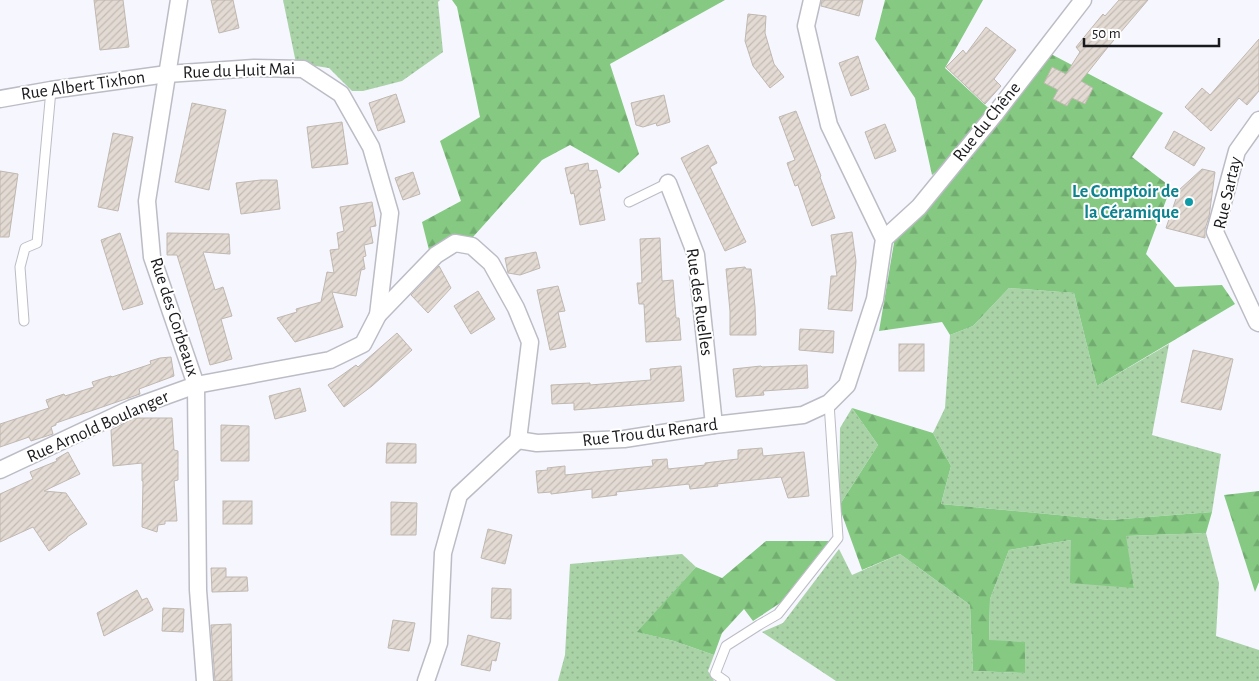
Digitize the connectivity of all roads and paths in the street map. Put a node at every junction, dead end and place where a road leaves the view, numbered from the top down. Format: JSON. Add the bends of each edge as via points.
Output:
{"nodes":[{"id":1,"x":179,"y":0,"type":"edge"},
{"id":2,"x":812,"y":0,"type":"edge"},
{"id":3,"x":1083,"y":0,"type":"edge"},
{"id":4,"x":167,"y":74,"type":"junction"},
{"id":5,"x":51,"y":90,"type":"junction"},
{"id":6,"x":0,"y":99,"type":"edge"},
{"id":7,"x":1259,"y":120,"type":"edge"},
{"id":8,"x":668,"y":183,"type":"joint"},
{"id":9,"x":629,"y":202,"type":"dead end"},
{"id":10,"x":884,"y":239,"type":"junction"},
{"id":11,"x":378,"y":315,"type":"junction"},
{"id":12,"x":24,"y":321,"type":"dead end"},
{"id":13,"x":1259,"y":323,"type":"edge"},
{"id":14,"x":196,"y":385,"type":"junction"},
{"id":15,"x":829,"y":403,"type":"junction"},
{"id":16,"x":714,"y":425,"type":"junction"},
{"id":17,"x":518,"y":440,"type":"junction"},
{"id":18,"x":0,"y":470,"type":"edge"},
{"id":19,"x":205,"y":681,"type":"edge"},
{"id":20,"x":426,"y":681,"type":"edge"},
{"id":21,"x":725,"y":681,"type":"edge"}],
"edges":[{"from":1,"to":4,"type":"street","name":"Rue des Corbeaux"},
{"from":2,"to":10,"type":"street","via":[[806,26],[829,125]]},
{"from":3,"to":10,"type":"street","name":"Rue du Chêne","via":[[919,207]]},
{"from":4,"to":5,"type":"street","name":"Rue Albert Tixhon"},
{"from":4,"to":11,"type":"street","name":"Rue du Huit Mai","via":[[254,68],[303,69],[341,94],[371,147],[390,213]]},
{"from":4,"to":14,"type":"street","name":"Rue des Corbeaux","via":[[146,201],[152,257]]},
{"from":5,"to":6,"type":"street","name":"Rue Albert Tixhon"},
{"from":5,"to":12,"type":"lane","via":[[37,243],[25,248],[20,267]]},
{"from":7,"to":13,"type":"street","name":"Rue Sartay","via":[[1237,151],[1215,232]]},
{"from":8,"to":9,"type":"lane"},
{"from":8,"to":16,"type":"street","name":"Rue des Ruelles","via":[[696,256]]},
{"from":10,"to":15,"type":"street","name":"Rue Trou du Renard","via":[[875,299],[847,385]]},
{"from":11,"to":14,"type":"street","via":[[363,344],[330,360]]},
{"from":11,"to":17,"type":"street","via":[[436,256],[455,242],[472,246],[491,263],[530,342]]},
{"from":14,"to":18,"type":"street","name":"Rue Arnold Boulanger","via":[[132,408]]},
{"from":14,"to":19,"type":"street","name":"Rue des Corbeaux","via":[[198,590]]},
{"from":15,"to":16,"type":"street","name":"Rue Trou du Renard","via":[[803,415]]},
{"from":15,"to":21,"type":"lane","via":[[838,538],[778,614],[726,646],[716,674]]},
{"from":16,"to":17,"type":"street","name":"Rue Trou du Renard","via":[[624,439],[537,443]]},
{"from":17,"to":20,"type":"street","via":[[459,494],[443,553],[439,642]]}]}
